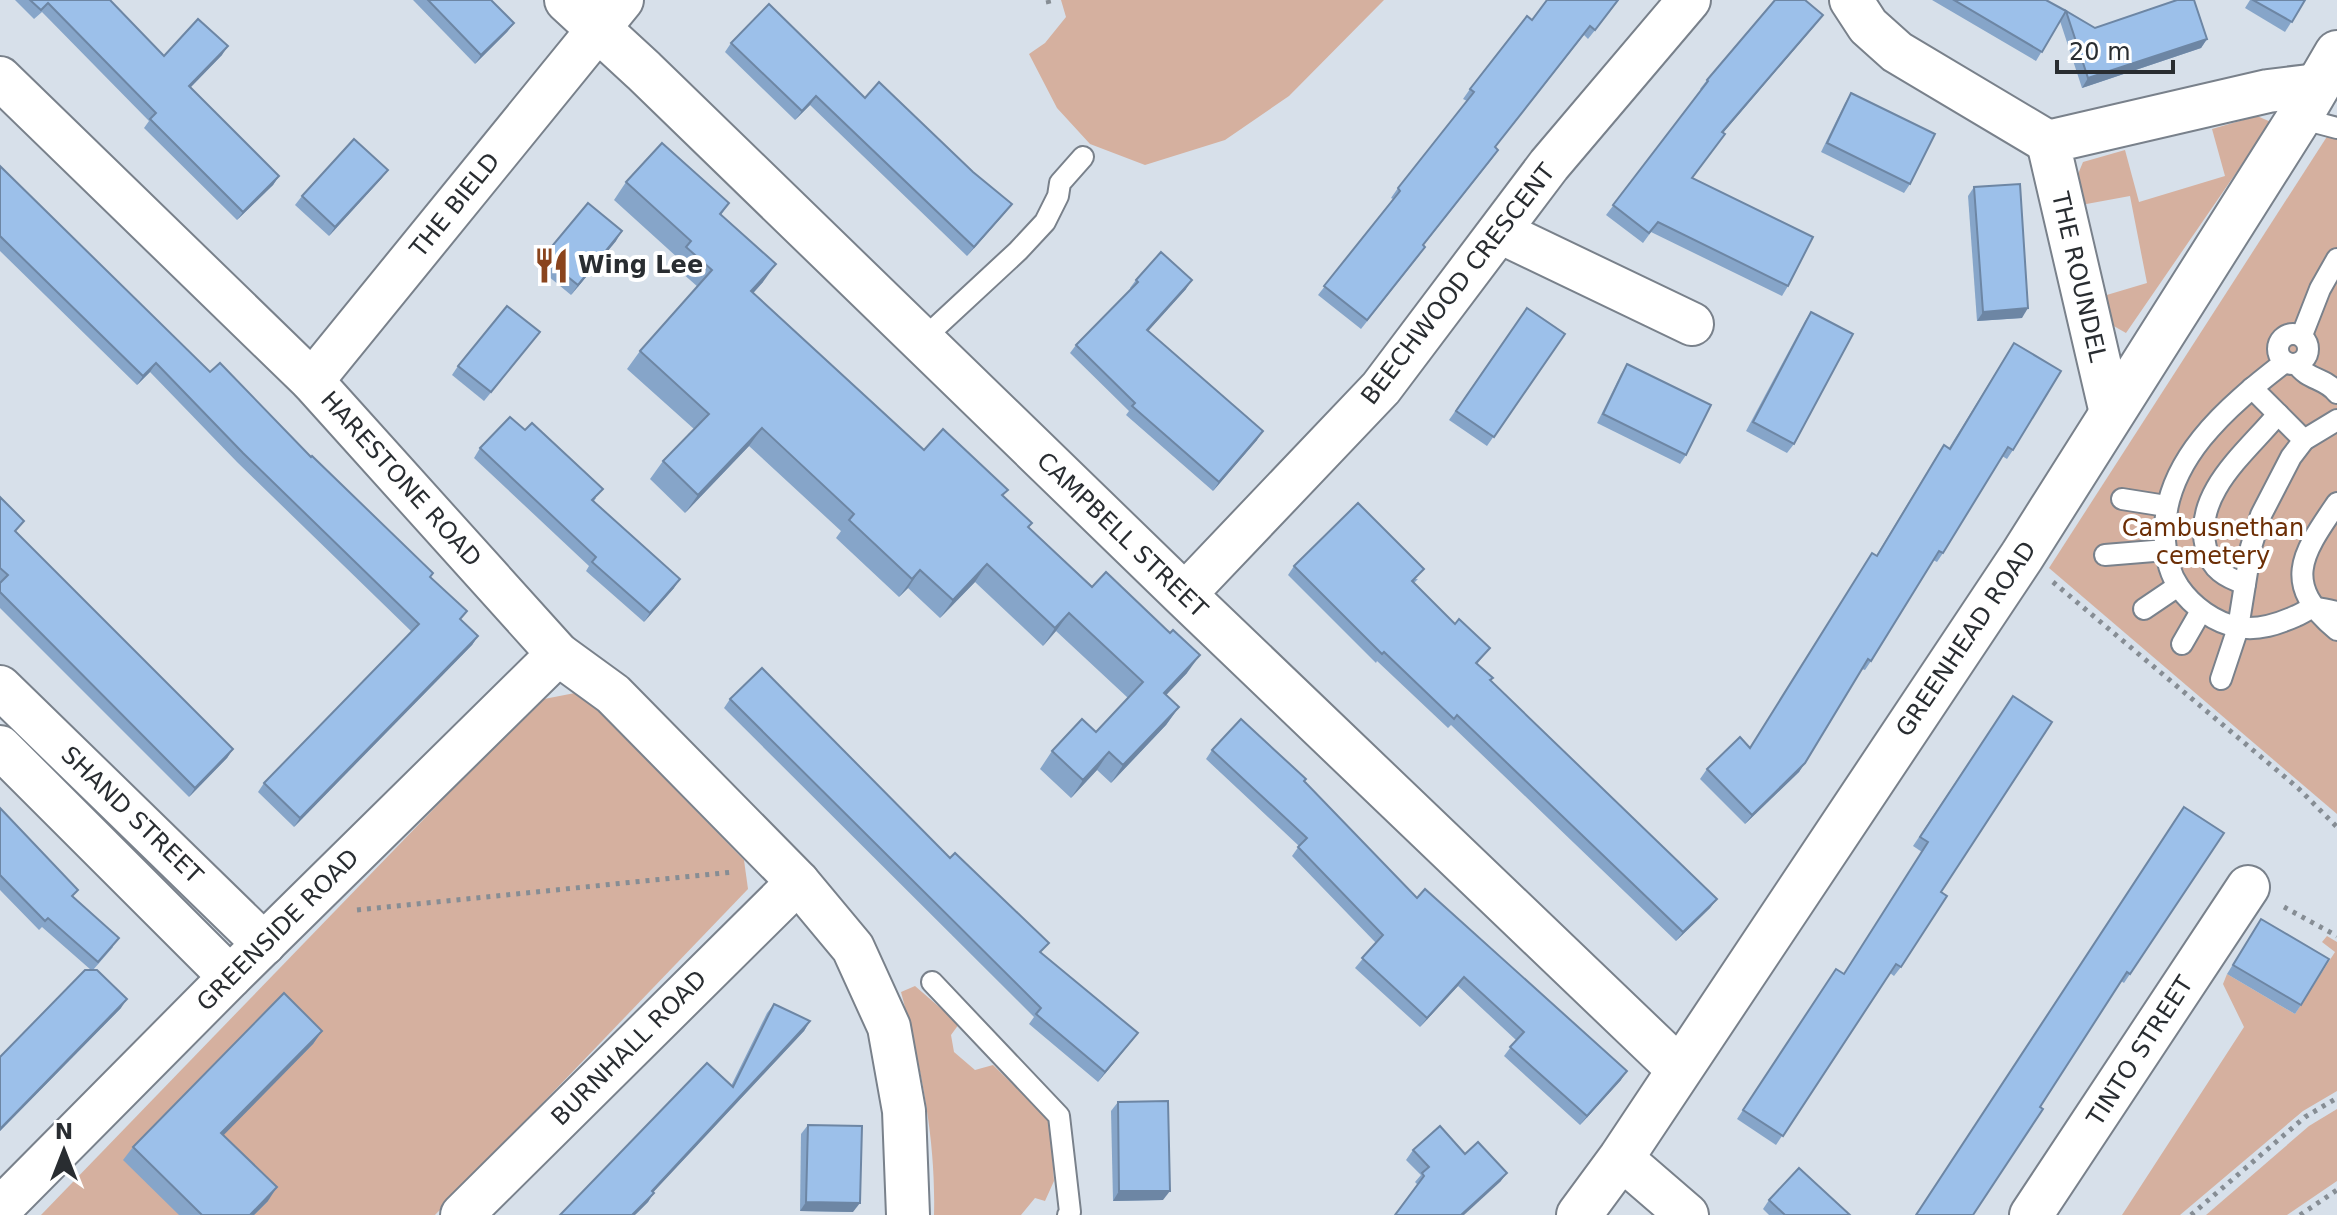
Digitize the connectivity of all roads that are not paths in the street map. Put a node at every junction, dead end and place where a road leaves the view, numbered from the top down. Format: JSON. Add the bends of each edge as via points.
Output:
{"nodes":[{"id":1,"x":567,"y":0,"type":"edge"},
{"id":2,"x":1689,"y":0,"type":"edge"},
{"id":3,"x":1851,"y":0,"type":"edge"},
{"id":4,"x":610,"y":15,"type":"edge"},
{"id":5,"x":0,"y":78,"type":"edge"},
{"id":6,"x":2322,"y":96,"type":"edge"},
{"id":7,"x":2048,"y":142,"type":"junction"},
{"id":8,"x":1083,"y":157,"type":"dead end"},
{"id":9,"x":1500,"y":232,"type":"junction"},
{"id":10,"x":2337,"y":259,"type":"edge"},
{"id":11,"x":1692,"y":324,"type":"dead end"},
{"id":12,"x":922,"y":340,"type":"junction"},
{"id":13,"x":2291,"y":363,"type":"junction"},
{"id":14,"x":312,"y":381,"type":"junction"},
{"id":15,"x":2252,"y":388,"type":"junction"},
{"id":16,"x":2337,"y":393,"type":"edge"},
{"id":17,"x":2111,"y":413,"type":"junction"},
{"id":18,"x":2278,"y":414,"type":"junction"},
{"id":19,"x":2337,"y":420,"type":"edge"},
{"id":20,"x":2304,"y":440,"type":"junction"},
{"id":21,"x":2122,"y":499,"type":"dead end"},
{"id":22,"x":2337,"y":503,"type":"edge"},
{"id":23,"x":2166,"y":506,"type":"junction"},
{"id":24,"x":2166,"y":550,"type":"junction"},
{"id":25,"x":2105,"y":555,"type":"dead end"},
{"id":26,"x":2245,"y":584,"type":"junction"},
{"id":27,"x":2178,"y":586,"type":"junction"},
{"id":28,"x":1184,"y":595,"type":"junction"},
{"id":29,"x":2314,"y":608,"type":"junction"},
{"id":30,"x":2144,"y":609,"type":"dead end"},
{"id":31,"x":2201,"y":611,"type":"junction"},
{"id":32,"x":2337,"y":612,"type":"edge"},
{"id":33,"x":2238,"y":628,"type":"junction"},
{"id":34,"x":2337,"y":630,"type":"edge"},
{"id":35,"x":2182,"y":644,"type":"dead end"},
{"id":36,"x":558,"y":654,"type":"junction"},
{"id":37,"x":2221,"y":679,"type":"dead end"},
{"id":38,"x":0,"y":687,"type":"edge"},
{"id":39,"x":0,"y":747,"type":"edge"},
{"id":40,"x":791,"y":874,"type":"junction"},
{"id":41,"x":2248,"y":887,"type":"road end"},
{"id":42,"x":264,"y":944,"type":"junction"},
{"id":43,"x":230,"y":977,"type":"junction"},
{"id":44,"x":932,"y":982,"type":"dead end"},
{"id":45,"x":1679,"y":1069,"type":"junction"},
{"id":46,"x":1621,"y":1158,"type":"junction"},
{"id":47,"x":0,"y":1209,"type":"edge"},
{"id":48,"x":462,"y":1215,"type":"edge"},
{"id":49,"x":908,"y":1215,"type":"edge"},
{"id":50,"x":1068,"y":1215,"type":"edge"},
{"id":51,"x":1579,"y":1215,"type":"edge"},
{"id":52,"x":1687,"y":1215,"type":"edge"},
{"id":53,"x":2031,"y":1215,"type":"edge"}],
"edges":[{"from":1,"to":4,"type":"street","name":"CAMPBELL STREET"},
{"from":2,"to":9,"type":"street","name":"BEECHWOOD CRESCENT","via":[[1549,165]]},
{"from":3,"to":7,"type":"street","via":[[1868,26],[1897,52]]},
{"from":4,"to":12,"type":"street","name":"CAMPBELL STREET","via":[[644,71]]},
{"from":4,"to":14,"type":"street","name":"THE BIELD"},
{"from":5,"to":14,"type":"street","name":"HARESTONE ROAD"},
{"from":6,"to":7,"type":"street","via":[[2268,91]]},
{"from":6,"to":17,"type":"street","name":"GREENHEAD ROAD"},
{"from":7,"to":17,"type":"street","name":"THE ROUNDEL"},
{"from":8,"to":12,"type":"lane","via":[[1060,183],[1045,222]]},
{"from":9,"to":11,"type":"street"},
{"from":9,"to":28,"type":"street","name":"BEECHWOOD CRESCENT","via":[[1381,388]]},
{"from":10,"to":13,"type":"lane","via":[[2302,335],[2309,345],[2307,357]]},
{"from":12,"to":28,"type":"street","name":"CAMPBELL STREET"},
{"from":13,"to":15,"type":"lane"},
{"from":13,"to":16,"type":"lane","via":[[2329,383]]},
{"from":14,"to":36,"type":"street","name":"HARESTONE ROAD"},
{"from":15,"to":18,"type":"lane"},
{"from":15,"to":23,"type":"lane","via":[[2215,422],[2184,463]]},
{"from":17,"to":45,"type":"street","name":"GREENHEAD ROAD","via":[[2022,556]]},
{"from":18,"to":20,"type":"lane"},
{"from":18,"to":26,"type":"lane","via":[[2224,476],[2206,515],[2205,543],[2213,563],[2226,577]]},
{"from":19,"to":20,"type":"lane"},
{"from":20,"to":26,"type":"lane","via":[[2261,515]]},
{"from":21,"to":23,"type":"lane"},
{"from":22,"to":29,"type":"lane","via":[[2309,544],[2300,570]]},
{"from":23,"to":24,"type":"lane"},
{"from":24,"to":25,"type":"lane"},
{"from":24,"to":27,"type":"lane"},
{"from":26,"to":33,"type":"lane"},
{"from":27,"to":30,"type":"lane"},
{"from":27,"to":31,"type":"lane"},
{"from":28,"to":45,"type":"street","name":"CAMPBELL STREET"},
{"from":29,"to":32,"type":"lane"},
{"from":29,"to":33,"type":"lane","via":[[2268,627]]},
{"from":29,"to":34,"type":"lane"},
{"from":31,"to":33,"type":"lane"},
{"from":31,"to":35,"type":"lane"},
{"from":33,"to":37,"type":"lane"},
{"from":36,"to":40,"type":"street","name":"HARESTONE ROAD","via":[[613,694]]},
{"from":36,"to":42,"type":"street","name":"GREENSIDE ROAD"},
{"from":38,"to":42,"type":"street","name":"SHAND STREET"},
{"from":39,"to":43,"type":"street","name":"SHAND STREET"},
{"from":40,"to":48,"type":"street","name":"BURNHALL ROAD"},
{"from":40,"to":49,"type":"street","name":"HARESTONE ROAD","via":[[853,948],[889,1027],[904,1111]]},
{"from":41,"to":53,"type":"street","name":"TINTO STREET"},
{"from":42,"to":43,"type":"street","name":"GREENSIDE ROAD"},
{"from":43,"to":47,"type":"street","name":"GREENSIDE ROAD"},
{"from":44,"to":50,"type":"lane","via":[[1059,1116]]},
{"from":45,"to":46,"type":"street","name":"GREENHEAD ROAD"},
{"from":46,"to":51,"type":"street","name":"GREENHEAD ROAD"},
{"from":46,"to":52,"type":"street"}]}
